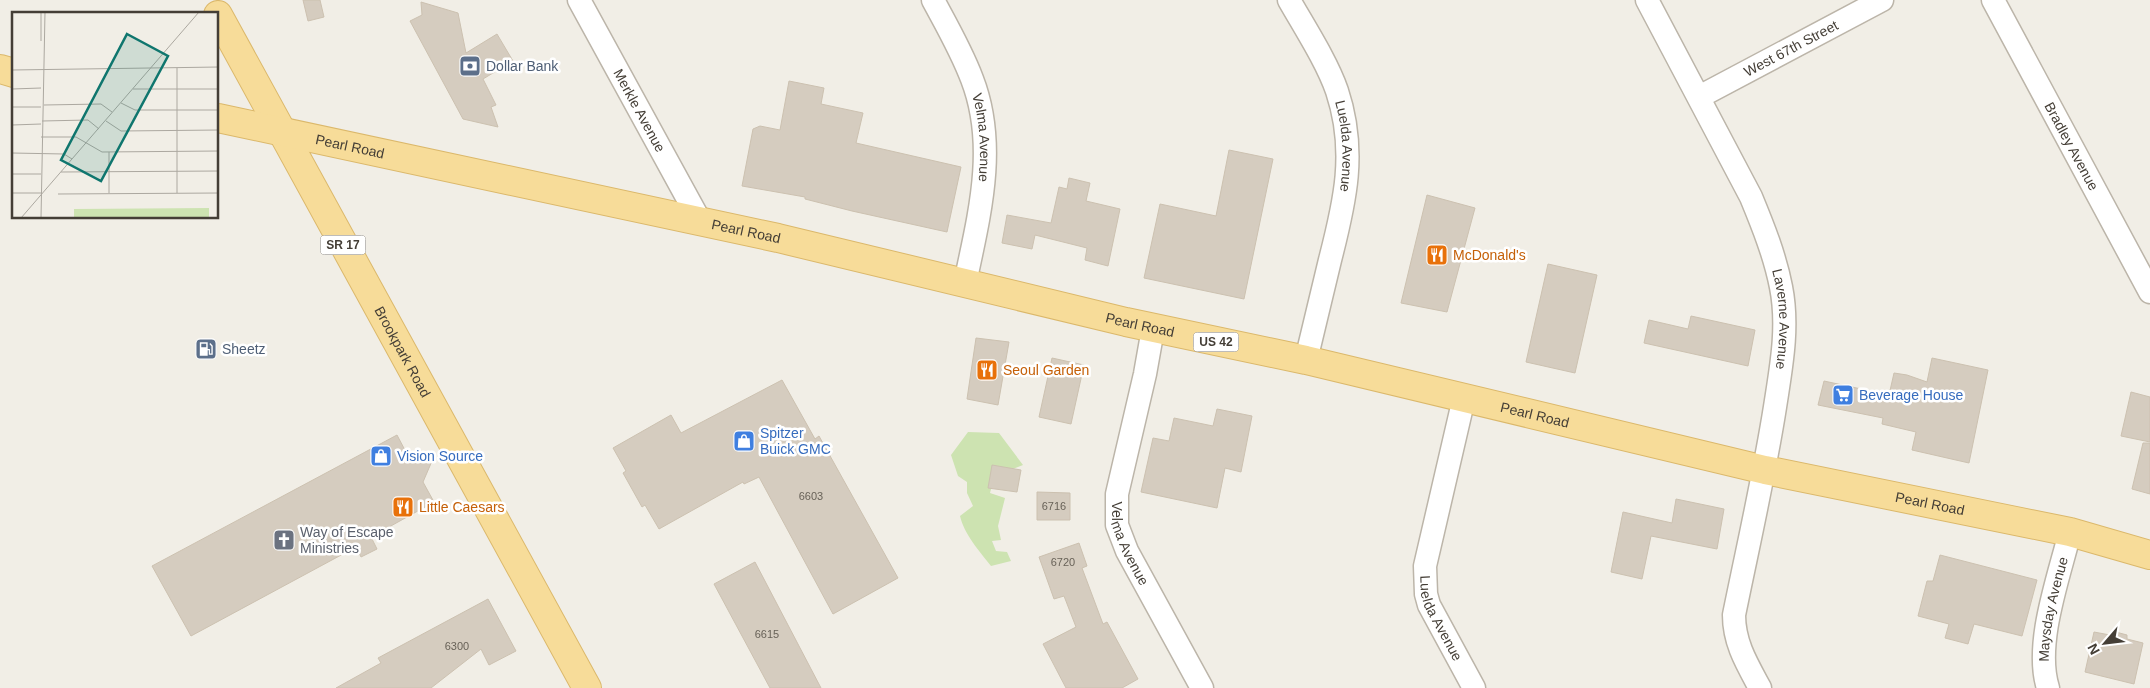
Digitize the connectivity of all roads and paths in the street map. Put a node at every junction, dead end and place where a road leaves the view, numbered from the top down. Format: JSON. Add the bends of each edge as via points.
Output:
{"nodes":[{"id":1,"x":210,"y":0,"type":"edge"},
{"id":2,"x":579,"y":0,"type":"edge"},
{"id":3,"x":933,"y":0,"type":"edge"},
{"id":4,"x":1290,"y":0,"type":"edge"},
{"id":5,"x":1647,"y":0,"type":"edge"},
{"id":6,"x":1882,"y":0,"type":"edge"},
{"id":7,"x":1993,"y":0,"type":"edge"},
{"id":8,"x":216,"y":12,"type":"edge"},
{"id":9,"x":219,"y":18,"type":"edge"},
{"id":10,"x":1699,"y":97,"type":"junction"},
{"id":11,"x":219,"y":118,"type":"edge"},
{"id":12,"x":281,"y":132,"type":"junction"},
{"id":13,"x":700,"y":221,"type":"junction"},
{"id":14,"x":965,"y":283,"type":"junction"},
{"id":15,"x":2150,"y":292,"type":"edge"},
{"id":16,"x":1153,"y":328,"type":"junction"},
{"id":17,"x":1306,"y":360,"type":"junction"},
{"id":18,"x":1464,"y":398,"type":"junction"},
{"id":19,"x":1765,"y":470,"type":"junction"},
{"id":20,"x":2070,"y":532,"type":"junction"},
{"id":21,"x":2150,"y":555,"type":"edge"},
{"id":22,"x":587,"y":688,"type":"edge"},
{"id":23,"x":1202,"y":688,"type":"edge"},
{"id":24,"x":1474,"y":688,"type":"edge"},
{"id":25,"x":1760,"y":688,"type":"edge"},
{"id":26,"x":2048,"y":688,"type":"edge"}],
"edges":[{"from":1,"to":8,"type":"main road","name":"Brookpark Road","number":"SR 17"},
{"from":2,"to":13,"type":"street","name":"Merkle Avenue"},
{"from":3,"to":14,"type":"street","name":"Velma Avenue","via":[[973,80],[986,149],[984,184]]},
{"from":4,"to":17,"type":"street","name":"Luelda Avenue","via":[[1334,82],[1344,116],[1348,149],[1343,207]]},
{"from":5,"to":10,"type":"street","name":"Laverne Avenue"},
{"from":6,"to":10,"type":"street","name":"West 67th Street"},
{"from":7,"to":15,"type":"street","name":"Bradley Avenue"},
{"from":9,"to":12,"type":"main road","name":"Brookpark Road","number":"SR 17"},
{"from":10,"to":19,"type":"street","name":"Laverne Avenue","via":[[1751,197],[1781,288],[1783,349]]},
{"from":11,"to":12,"type":"main road","name":"Pearl Road","number":"US 42"},
{"from":12,"to":13,"type":"main road","name":"Pearl Road","number":"US 42"},
{"from":12,"to":22,"type":"main road","name":"Brookpark Road","number":"SR 17"},
{"from":13,"to":14,"type":"main road","name":"Pearl Road","number":"US 42"},
{"from":14,"to":16,"type":"main road","name":"Pearl Road","number":"US 42"},
{"from":16,"to":17,"type":"main road","name":"Pearl Road","number":"US 42"},
{"from":16,"to":23,"type":"street","name":"Velma Avenue","via":[[1117,494],[1117,525],[1127,551]]},
{"from":17,"to":18,"type":"main road","name":"Pearl Road","number":"US 42"},
{"from":18,"to":19,"type":"main road","name":"Pearl Road","number":"US 42"},
{"from":18,"to":24,"type":"street","name":"Luelda Avenue","via":[[1425,566],[1425,582],[1429,605]]},
{"from":19,"to":20,"type":"main road","name":"Pearl Road","number":"US 42"},
{"from":19,"to":25,"type":"street","name":"Laverne Avenue","via":[[1734,615],[1739,649]]},
{"from":20,"to":21,"type":"main road","name":"Pearl Road","number":"US 42"},
{"from":20,"to":26,"type":"street","name":"Maysday Avenue","via":[[2045,636],[2044,667]]}]}
